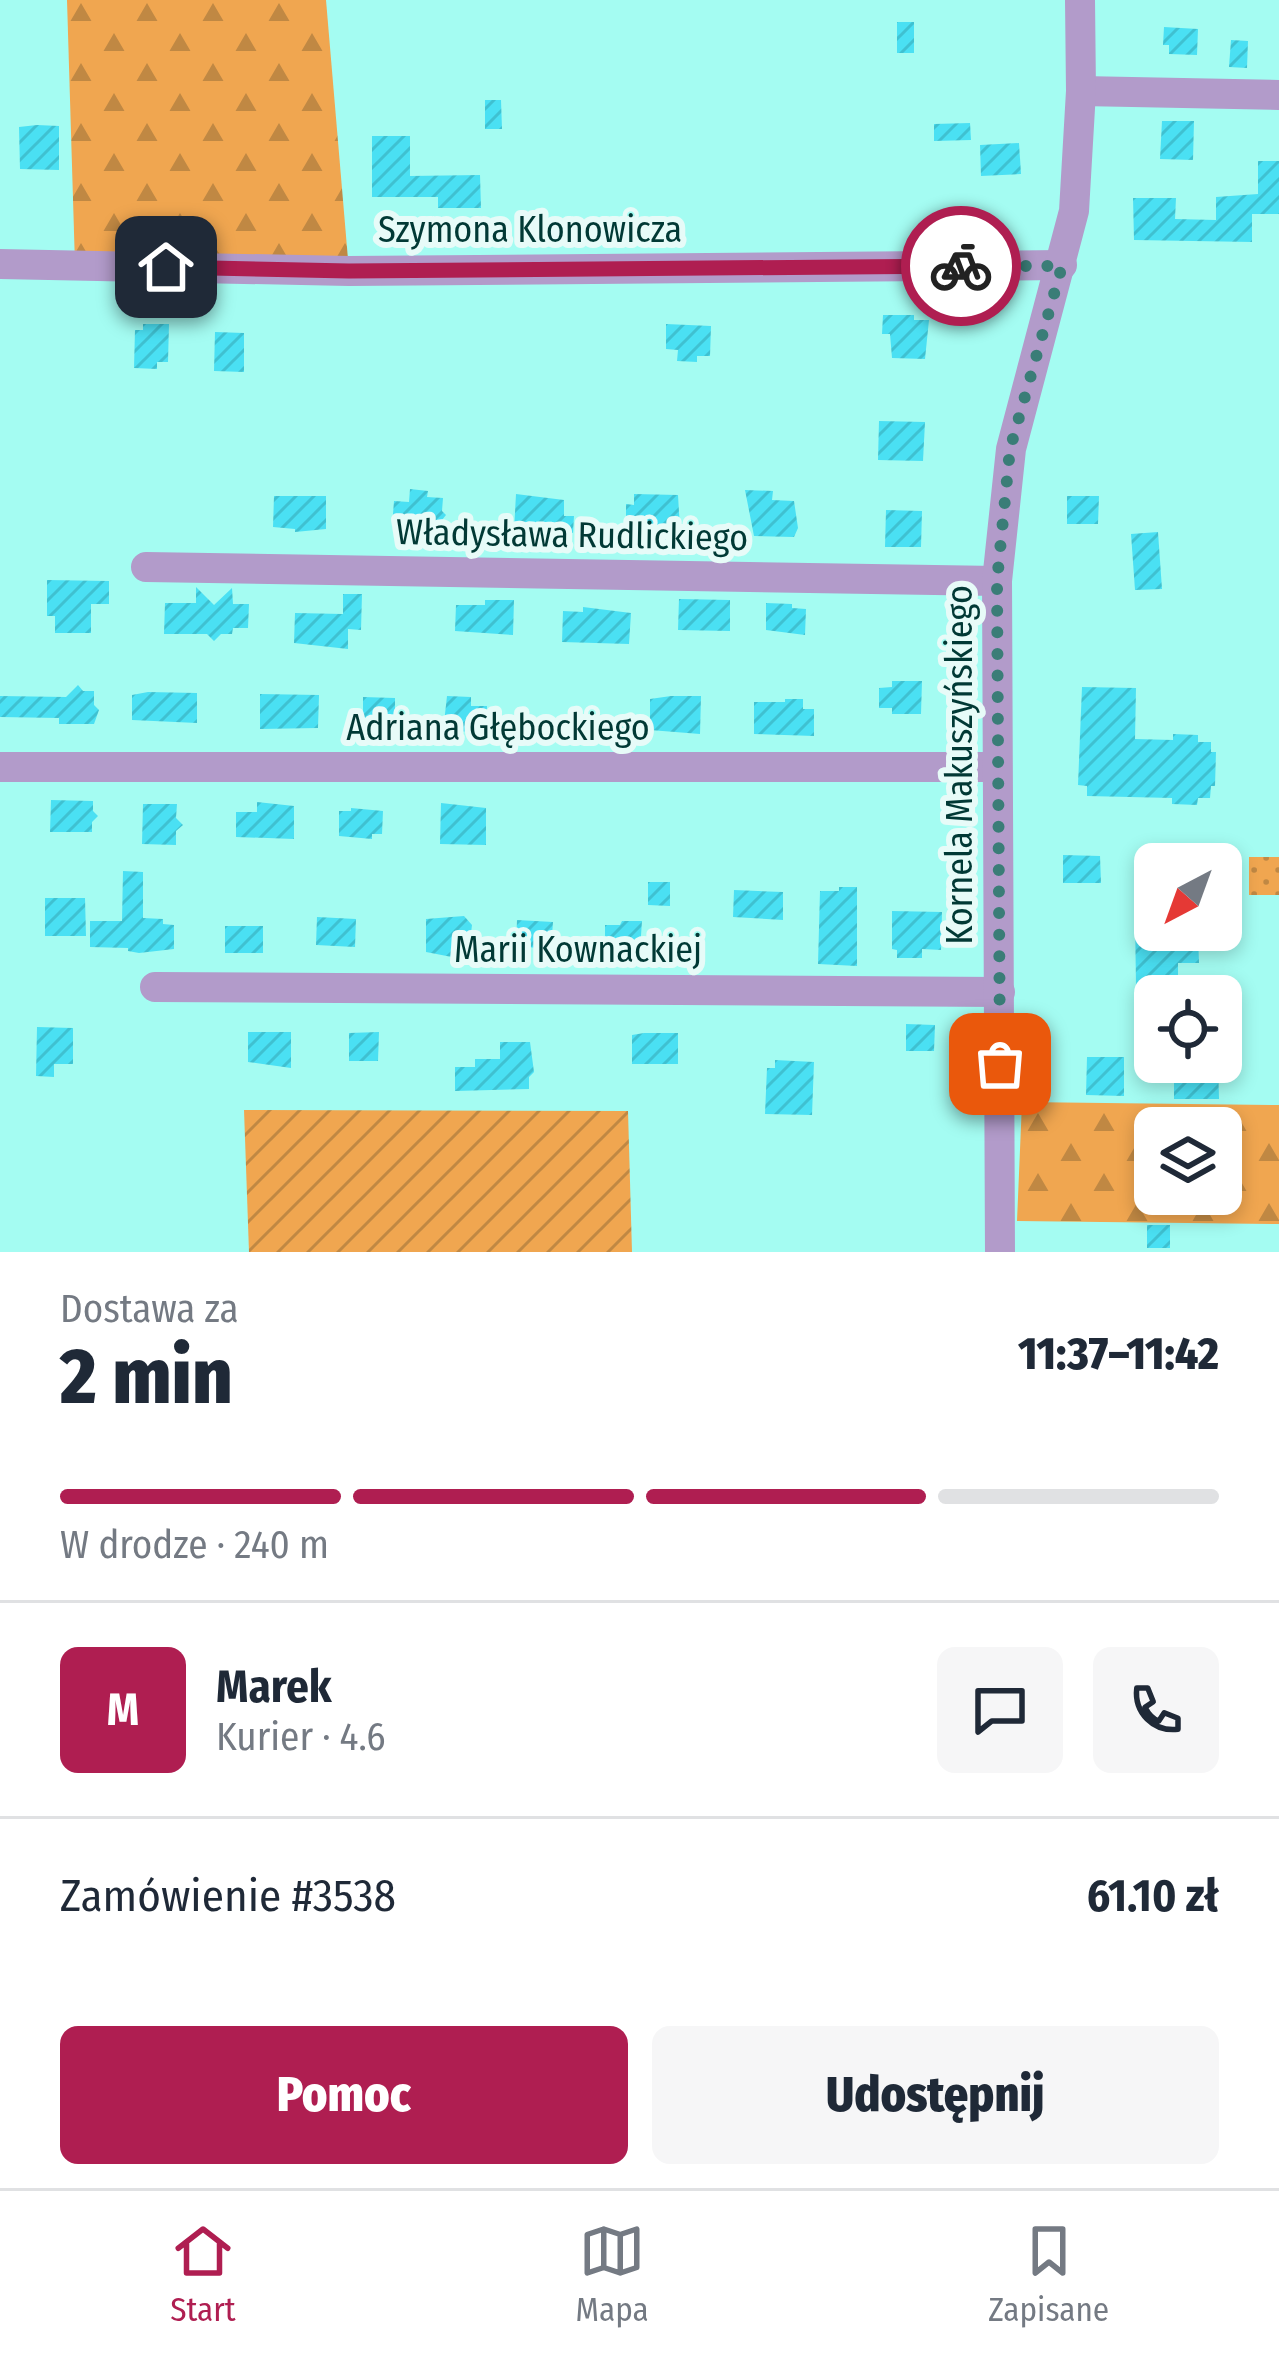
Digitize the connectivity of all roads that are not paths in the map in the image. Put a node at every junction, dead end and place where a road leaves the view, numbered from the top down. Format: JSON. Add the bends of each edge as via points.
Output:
{"nodes":[{"id":1,"x":1080,"y":0,"type":"edge"},
{"id":2,"x":1081,"y":91,"type":"junction"},
{"id":3,"x":1279,"y":95,"type":"edge"},
{"id":4,"x":0,"y":264,"type":"edge"},
{"id":5,"x":1062,"y":266,"type":"junction"},
{"id":6,"x":146,"y":567,"type":"dead end"},
{"id":7,"x":997,"y":581,"type":"junction"},
{"id":8,"x":996,"y":766,"type":"junction"},
{"id":9,"x":0,"y":767,"type":"edge"},
{"id":10,"x":155,"y":987,"type":"dead end"},
{"id":11,"x":1000,"y":992,"type":"junction"},
{"id":12,"x":1000,"y":1252,"type":"edge"}],
"edges":[{"from":1,"to":2,"type":"street","name":"Kornela Makuszyńskiego"},
{"from":2,"to":3,"type":"street"},
{"from":2,"to":5,"type":"street","name":"Kornela Makuszyńskiego","via":[[1078,180]]},
{"from":4,"to":5,"type":"street","name":"Szymona Klonowicza","via":[[349,271]]},
{"from":5,"to":7,"type":"street","name":"Kornela Makuszyńskiego","via":[[1010,449]]},
{"from":6,"to":7,"type":"street","name":"Władysława Rudlickiego"},
{"from":7,"to":8,"type":"street","name":"Kornela Makuszyńskiego"},
{"from":8,"to":9,"type":"street","name":"Adriana Głębockiego"},
{"from":8,"to":11,"type":"street","name":"Kornela Makuszyńskiego"},
{"from":10,"to":11,"type":"street","name":"Marii Kownackiej"},
{"from":11,"to":12,"type":"street","name":"Kornela Makuszyńskiego"}]}
